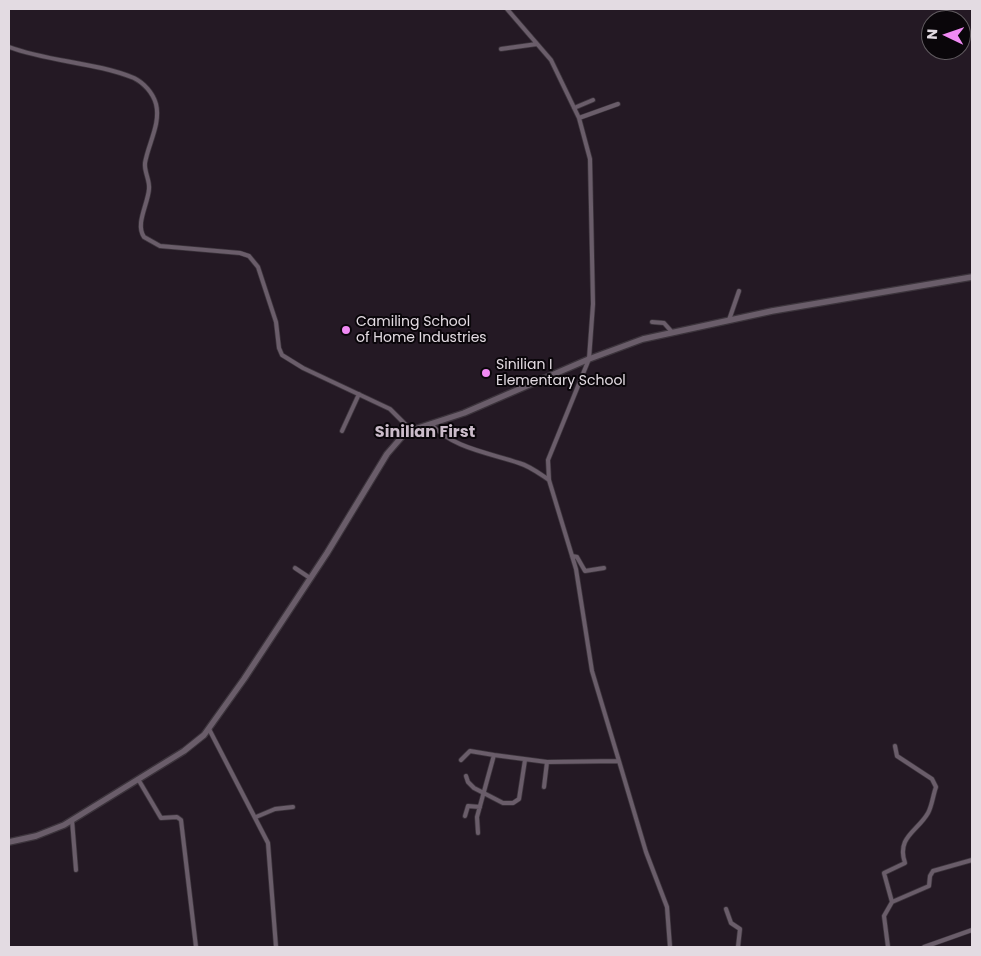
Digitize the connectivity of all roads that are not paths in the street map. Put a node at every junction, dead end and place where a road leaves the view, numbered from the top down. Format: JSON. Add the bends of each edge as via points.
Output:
{"nodes":[{"id":1,"x":507,"y":9,"type":"edge"},
{"id":2,"x":537,"y":44,"type":"junction"},
{"id":3,"x":9,"y":47,"type":"edge"},
{"id":4,"x":501,"y":49,"type":"dead end"},
{"id":5,"x":593,"y":100,"type":"dead end"},
{"id":6,"x":618,"y":104,"type":"dead end"},
{"id":7,"x":574,"y":108,"type":"junction"},
{"id":8,"x":579,"y":118,"type":"junction"},
{"id":9,"x":972,"y":277,"type":"edge"},
{"id":10,"x":739,"y":291,"type":"dead end"},
{"id":11,"x":729,"y":320,"type":"junction"},
{"id":12,"x":652,"y":322,"type":"dead end"},
{"id":13,"x":672,"y":332,"type":"junction"},
{"id":14,"x":589,"y":359,"type":"junction"},
{"id":15,"x":360,"y":394,"type":"junction"},
{"id":16,"x":431,"y":424,"type":"junction"},
{"id":17,"x":411,"y":430,"type":"junction"},
{"id":18,"x":342,"y":431,"type":"dead end"},
{"id":19,"x":549,"y":480,"type":"junction"},
{"id":20,"x":572,"y":556,"type":"junction"},
{"id":21,"x":295,"y":568,"type":"dead end"},
{"id":22,"x":604,"y":568,"type":"dead end"},
{"id":23,"x":310,"y":578,"type":"junction"},
{"id":24,"x":209,"y":729,"type":"junction"},
{"id":25,"x":895,"y":746,"type":"dead end"},
{"id":26,"x":494,"y":755,"type":"junction"},
{"id":27,"x":460,"y":760,"type":"dead end"},
{"id":28,"x":525,"y":760,"type":"junction"},
{"id":29,"x":619,"y":761,"type":"junction"},
{"id":30,"x":547,"y":762,"type":"junction"},
{"id":31,"x":466,"y":776,"type":"dead end"},
{"id":32,"x":138,"y":778,"type":"junction"},
{"id":33,"x":544,"y":787,"type":"dead end"},
{"id":34,"x":485,"y":793,"type":"junction"},
{"id":35,"x":293,"y":807,"type":"dead end"},
{"id":36,"x":480,"y":807,"type":"junction"},
{"id":37,"x":465,"y":816,"type":"dead end"},
{"id":38,"x":256,"y":817,"type":"junction"},
{"id":39,"x":72,"y":820,"type":"junction"},
{"id":40,"x":478,"y":833,"type":"dead end"},
{"id":41,"x":9,"y":842,"type":"edge"},
{"id":42,"x":972,"y":860,"type":"edge"},
{"id":43,"x":76,"y":870,"type":"dead end"},
{"id":44,"x":892,"y":902,"type":"junction"},
{"id":45,"x":726,"y":909,"type":"dead end"},
{"id":46,"x":972,"y":930,"type":"edge"},
{"id":47,"x":196,"y":947,"type":"edge"},
{"id":48,"x":276,"y":947,"type":"edge"},
{"id":49,"x":670,"y":947,"type":"edge"},
{"id":50,"x":738,"y":947,"type":"edge"},
{"id":51,"x":888,"y":947,"type":"edge"},
{"id":52,"x":924,"y":947,"type":"edge"}],
"edges":[{"from":1,"to":2,"type":"street"},
{"from":2,"to":4,"type":"street"},
{"from":2,"to":7,"type":"street","via":[[551,60]]},
{"from":3,"to":15,"type":"street","via":[[108,71],[144,85],[157,109],[145,163],[149,188],[142,234],[160,246],[248,256],[258,267],[269,299],[282,355],[302,368]]},
{"from":5,"to":7,"type":"street"},
{"from":6,"to":8,"type":"street"},
{"from":7,"to":8,"type":"street"},
{"from":8,"to":14,"type":"street","via":[[590,159],[593,304]]},
{"from":9,"to":11,"type":"street"},
{"from":10,"to":11,"type":"street"},
{"from":11,"to":13,"type":"street"},
{"from":12,"to":13,"type":"street","via":[[664,323]]},
{"from":13,"to":14,"type":"street"},
{"from":14,"to":16,"type":"street"},
{"from":14,"to":19,"type":"street","via":[[549,454]]},
{"from":15,"to":17,"type":"street","via":[[390,409]]},
{"from":15,"to":18,"type":"street"},
{"from":16,"to":17,"type":"street"},
{"from":16,"to":19,"type":"street","via":[[444,436],[520,463]]},
{"from":17,"to":23,"type":"street","via":[[387,454]]},
{"from":19,"to":20,"type":"street"},
{"from":20,"to":22,"type":"street","via":[[577,556],[585,571]]},
{"from":20,"to":29,"type":"street","via":[[588,655]]},
{"from":21,"to":23,"type":"street"},
{"from":23,"to":24,"type":"street"},
{"from":24,"to":32,"type":"street","via":[[190,748]]},
{"from":24,"to":38,"type":"street"},
{"from":25,"to":44,"type":"street","via":[[897,756],[932,779],[936,787],[929,812],[906,838],[905,863],[884,873]]},
{"from":26,"to":27,"type":"street","via":[[470,751]]},
{"from":26,"to":28,"type":"street"},
{"from":26,"to":34,"type":"street"},
{"from":28,"to":30,"type":"street"},
{"from":28,"to":34,"type":"street","via":[[517,801],[506,804]]},
{"from":29,"to":30,"type":"street"},
{"from":29,"to":49,"type":"street","via":[[666,907]]},
{"from":30,"to":33,"type":"street"},
{"from":31,"to":34,"type":"street","via":[[474,788]]},
{"from":32,"to":39,"type":"street"},
{"from":32,"to":47,"type":"street","via":[[161,818],[177,817],[181,820]]},
{"from":34,"to":36,"type":"street"},
{"from":35,"to":38,"type":"street","via":[[275,809]]},
{"from":36,"to":37,"type":"street","via":[[467,806]]},
{"from":36,"to":40,"type":"street","via":[[476,820]]},
{"from":38,"to":48,"type":"street","via":[[269,848]]},
{"from":39,"to":41,"type":"street","via":[[36,836]]},
{"from":39,"to":43,"type":"street"},
{"from":42,"to":44,"type":"street","via":[[933,871],[929,886]]},
{"from":44,"to":51,"type":"street","via":[[884,916]]},
{"from":45,"to":50,"type":"street","via":[[731,923],[740,929]]},
{"from":46,"to":52,"type":"street"}]}
